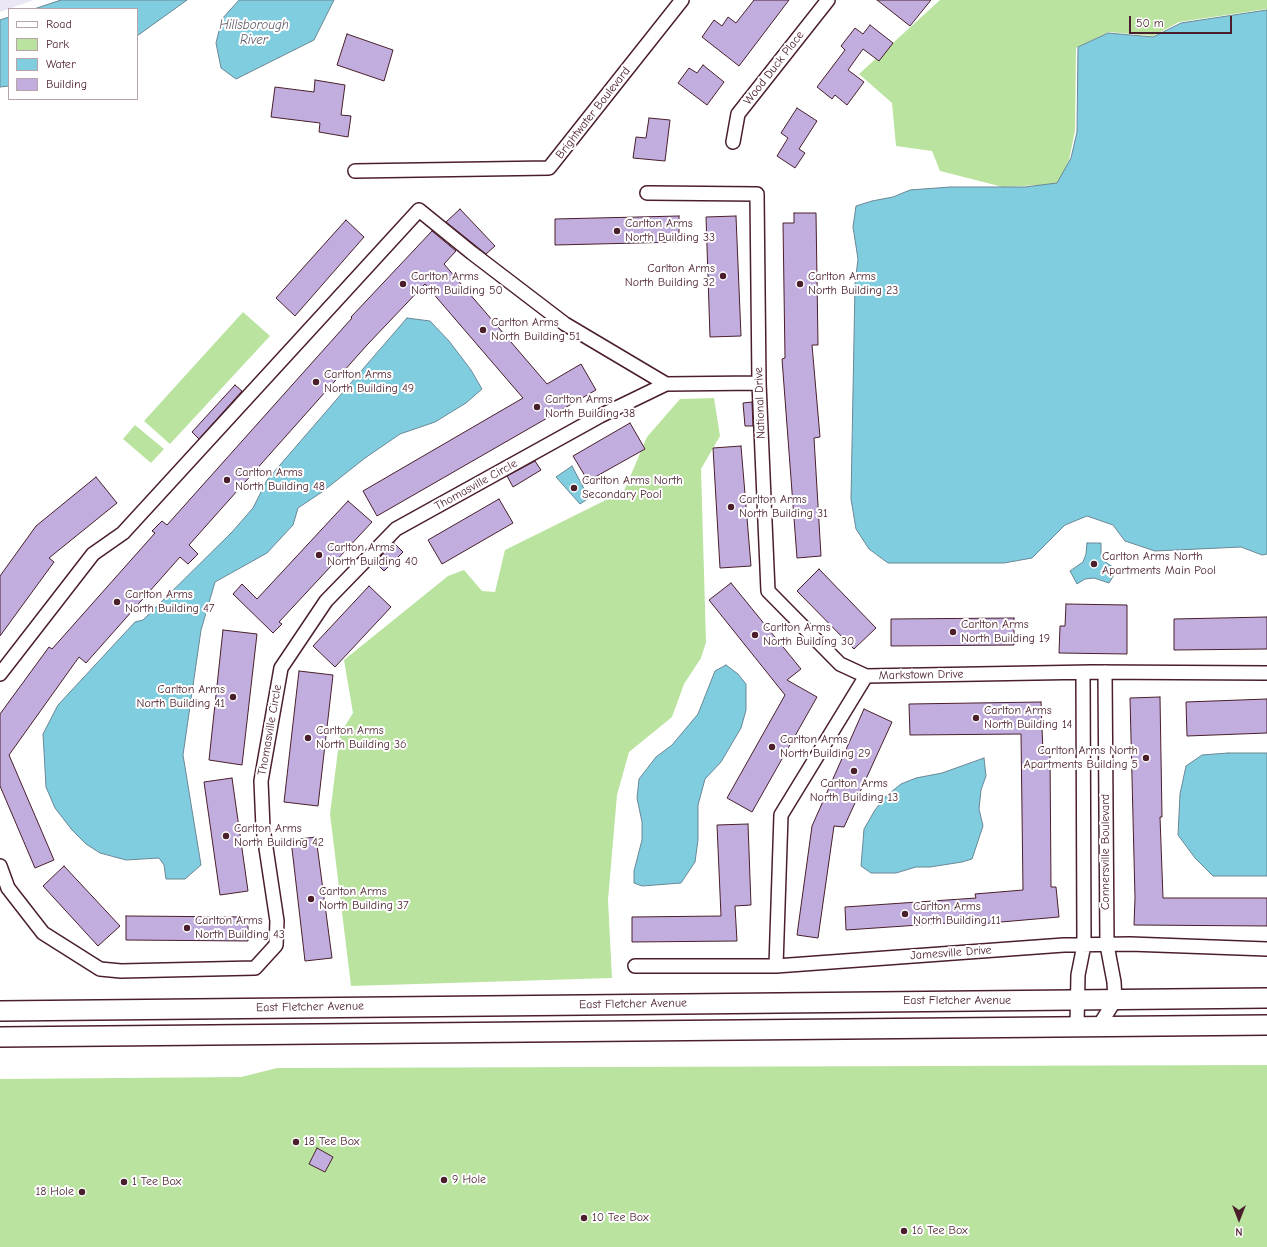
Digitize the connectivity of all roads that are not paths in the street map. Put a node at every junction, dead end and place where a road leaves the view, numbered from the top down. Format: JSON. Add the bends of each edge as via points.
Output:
{"nodes":[{"id":1,"x":682,"y":0,"type":"edge"},
{"id":2,"x":828,"y":0,"type":"edge"},
{"id":3,"x":733,"y":142,"type":"dead end"},
{"id":4,"x":355,"y":171,"type":"dead end"},
{"id":5,"x":647,"y":193,"type":"dead end"},
{"id":6,"x":759,"y":383,"type":"junction"},
{"id":7,"x":666,"y":384,"type":"junction"},
{"id":8,"x":1083,"y":672,"type":"junction"},
{"id":9,"x":1105,"y":672,"type":"junction"},
{"id":10,"x":1267,"y":673,"type":"edge"},
{"id":11,"x":0,"y":674,"type":"edge"},
{"id":12,"x":866,"y":676,"type":"junction"},
{"id":13,"x":0,"y":866,"type":"edge"},
{"id":14,"x":1084,"y":945,"type":"junction"},
{"id":15,"x":1107,"y":945,"type":"junction"},
{"id":16,"x":1267,"y":949,"type":"edge"},
{"id":17,"x":635,"y":966,"type":"dead end"},
{"id":18,"x":776,"y":966,"type":"junction"},
{"id":19,"x":1267,"y":998,"type":"edge"},
{"id":20,"x":1076,"y":1000,"type":"junction"},
{"id":21,"x":1115,"y":1000,"type":"junction"},
{"id":22,"x":0,"y":1011,"type":"edge"},
{"id":23,"x":1267,"y":1025,"type":"edge"},
{"id":24,"x":1077,"y":1026,"type":"junction"},
{"id":25,"x":1099,"y":1026,"type":"junction"},
{"id":26,"x":0,"y":1037,"type":"edge"}],
"edges":[{"from":1,"to":4,"type":"street","name":"Brightwater Boulevard","via":[[549,168]]},
{"from":2,"to":3,"type":"street","name":"Wood Duck Place","via":[[738,114]]},
{"from":5,"to":6,"type":"street","name":"National Drive","via":[[757,194]]},
{"from":6,"to":7,"type":"street","name":"Thomasville Circle"},
{"from":6,"to":12,"type":"street","name":"National Drive","via":[[768,590],[840,664]]},
{"from":7,"to":11,"type":"street","via":[[565,324],[419,210],[123,533],[93,554]]},
{"from":7,"to":13,"type":"street","name":"Thomasville Circle","via":[[600,416],[396,529],[326,600],[281,668],[261,780],[263,828],[277,921],[276,945],[255,968],[121,971],[100,969],[43,933],[8,888]]},
{"from":8,"to":9,"type":"street","name":"Markstown Drive"},
{"from":8,"to":12,"type":"street","name":"Markstown Drive"},
{"from":8,"to":14,"type":"street","name":"Connersville Boulevard"},
{"from":9,"to":10,"type":"street","name":"Markstown Drive"},
{"from":9,"to":15,"type":"street","name":"Connersville Boulevard"},
{"from":12,"to":18,"type":"street","name":"Markstown Drive","via":[[781,815]]},
{"from":14,"to":15,"type":"street","name":"Jamesville Drive"},
{"from":14,"to":18,"type":"street","name":"Jamesville Drive"},
{"from":14,"to":20,"type":"street","name":"Connersville Boulevard"},
{"from":15,"to":16,"type":"street","name":"Jamesville Drive"},
{"from":15,"to":21,"type":"street","name":"Connersville Boulevard"},
{"from":17,"to":18,"type":"street","name":"Jamesville Drive"},
{"from":19,"to":21,"type":"main road","name":"East Fletcher Avenue"},
{"from":20,"to":21,"type":"main road","name":"East Fletcher Avenue"},
{"from":20,"to":22,"type":"main road","name":"East Fletcher Avenue"},
{"from":20,"to":24,"type":"street","name":"Connersville Boulevard"},
{"from":21,"to":25,"type":"street"},
{"from":23,"to":25,"type":"main road"},
{"from":24,"to":25,"type":"main road"},
{"from":24,"to":26,"type":"main road"}]}
